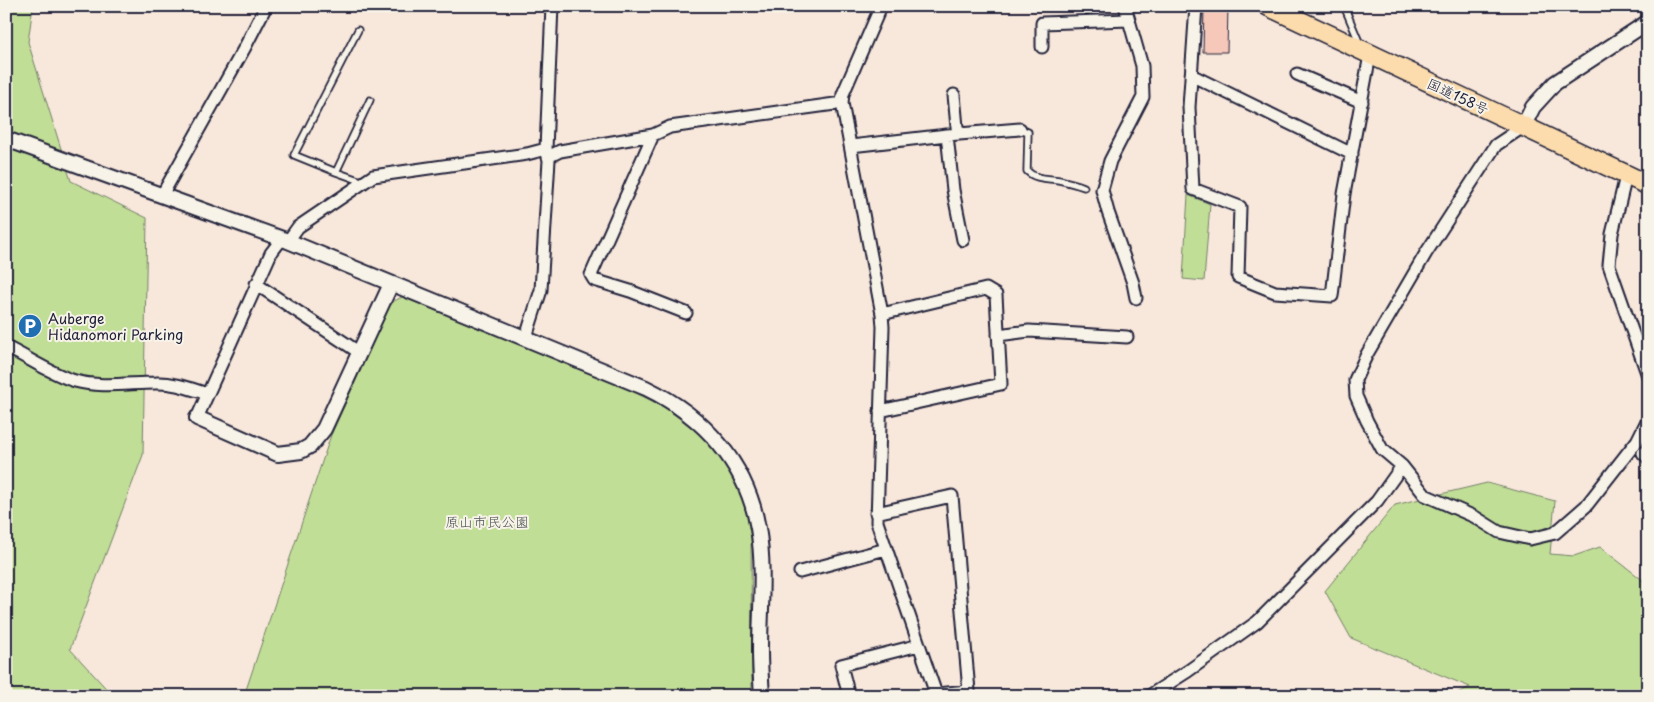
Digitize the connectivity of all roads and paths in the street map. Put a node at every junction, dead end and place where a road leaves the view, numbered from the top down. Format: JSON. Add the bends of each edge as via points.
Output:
{"nodes":[{"id":1,"x":266,"y":6,"type":"edge"},
{"id":2,"x":552,"y":6,"type":"edge"},
{"id":3,"x":880,"y":6,"type":"edge"},
{"id":4,"x":1125,"y":6,"type":"edge"},
{"id":5,"x":1196,"y":6,"type":"edge"},
{"id":6,"x":1268,"y":6,"type":"edge"},
{"id":7,"x":1344,"y":6,"type":"edge"},
{"id":8,"x":1129,"y":20,"type":"junction"},
{"id":9,"x":1648,"y":22,"type":"edge"},
{"id":10,"x":358,"y":30,"type":"dead end"},
{"id":11,"x":1042,"y":47,"type":"dead end"},
{"id":12,"x":1366,"y":53,"type":"junction"},
{"id":13,"x":1297,"y":74,"type":"dead end"},
{"id":14,"x":1191,"y":75,"type":"junction"},
{"id":15,"x":954,"y":95,"type":"dead end"},
{"id":16,"x":370,"y":100,"type":"dead end"},
{"id":17,"x":842,"y":102,"type":"junction"},
{"id":18,"x":1362,"y":102,"type":"junction"},
{"id":19,"x":1523,"y":127,"type":"junction"},
{"id":20,"x":1020,"y":129,"type":"joint"},
{"id":21,"x":960,"y":134,"type":"junction"},
{"id":22,"x":653,"y":135,"type":"junction"},
{"id":23,"x":947,"y":135,"type":"junction"},
{"id":24,"x":6,"y":139,"type":"edge"},
{"id":25,"x":851,"y":146,"type":"junction"},
{"id":26,"x":547,"y":153,"type":"junction"},
{"id":27,"x":1352,"y":154,"type":"junction"},
{"id":28,"x":336,"y":172,"type":"junction"},
{"id":29,"x":1626,"y":176,"type":"junction"},
{"id":30,"x":364,"y":182,"type":"junction"},
{"id":31,"x":1648,"y":186,"type":"edge"},
{"id":32,"x":1084,"y":187,"type":"dead end"},
{"id":33,"x":162,"y":195,"type":"junction"},
{"id":34,"x":285,"y":240,"type":"junction"},
{"id":35,"x":963,"y":240,"type":"dead end"},
{"id":36,"x":256,"y":284,"type":"junction"},
{"id":37,"x":392,"y":284,"type":"junction"},
{"id":38,"x":1136,"y":298,"type":"dead end"},
{"id":39,"x":686,"y":313,"type":"dead end"},
{"id":40,"x":882,"y":314,"type":"junction"},
{"id":41,"x":998,"y":335,"type":"junction"},
{"id":42,"x":526,"y":337,"type":"junction"},
{"id":43,"x":1126,"y":337,"type":"dead end"},
{"id":44,"x":6,"y":346,"type":"edge"},
{"id":45,"x":360,"y":353,"type":"junction"},
{"id":46,"x":1648,"y":376,"type":"edge"},
{"id":47,"x":208,"y":394,"type":"junction"},
{"id":48,"x":880,"y":411,"type":"junction"},
{"id":49,"x":197,"y":418,"type":"joint"},
{"id":50,"x":1648,"y":419,"type":"edge"},
{"id":51,"x":1402,"y":466,"type":"junction"},
{"id":52,"x":876,"y":513,"type":"junction"},
{"id":53,"x":886,"y":549,"type":"junction"},
{"id":54,"x":800,"y":572,"type":"dead end"},
{"id":55,"x":919,"y":645,"type":"junction"},
{"id":56,"x":969,"y":693,"type":"edge"},
{"id":57,"x":762,"y":696,"type":"edge"},
{"id":58,"x":849,"y":696,"type":"edge"},
{"id":59,"x":1149,"y":696,"type":"edge"}],
"edges":[{"from":1,"to":33,"type":"street"},
{"from":2,"to":26,"type":"street"},
{"from":3,"to":17,"type":"street"},
{"from":4,"to":8,"type":"street"},
{"from":5,"to":14,"type":"street"},
{"from":6,"to":12,"type":"highway","name":"国道158号"},
{"from":7,"to":12,"type":"lane"},
{"from":8,"to":11,"type":"street","via":[[1042,22]]},
{"from":8,"to":38,"type":"street","via":[[1142,66],[1144,97],[1110,161],[1102,190]]},
{"from":9,"to":19,"type":"street","via":[[1555,83],[1533,106]]},
{"from":10,"to":28,"type":"lane","via":[[294,155]]},
{"from":12,"to":18,"type":"street"},
{"from":12,"to":19,"type":"highway","name":"国道158号"},
{"from":13,"to":18,"type":"street"},
{"from":14,"to":27,"type":"street"},
{"from":14,"to":27,"type":"street","via":[[1188,107],[1192,189],[1240,207],[1238,277],[1275,292],[1332,296]]},
{"from":15,"to":21,"type":"street"},
{"from":16,"to":28,"type":"lane"},
{"from":17,"to":22,"type":"street","via":[[670,127]]},
{"from":17,"to":25,"type":"street"},
{"from":18,"to":27,"type":"street"},
{"from":19,"to":29,"type":"highway","name":"国道158号"},
{"from":19,"to":51,"type":"street","via":[[1496,145],[1426,253],[1355,380],[1356,396],[1382,449]]},
{"from":20,"to":21,"type":"street"},
{"from":20,"to":32,"type":"lane","via":[[1028,132],[1027,171],[1030,174]]},
{"from":21,"to":23,"type":"street"},
{"from":22,"to":26,"type":"street"},
{"from":22,"to":39,"type":"street","via":[[591,275],[594,280]]},
{"from":23,"to":25,"type":"street"},
{"from":23,"to":35,"type":"street"},
{"from":24,"to":33,"type":"street"},
{"from":25,"to":40,"type":"street"},
{"from":26,"to":30,"type":"street","via":[[374,176]]},
{"from":26,"to":42,"type":"street","via":[[541,290]]},
{"from":28,"to":30,"type":"lane"},
{"from":29,"to":31,"type":"highway","name":"国道158号"},
{"from":29,"to":46,"type":"street","via":[[1612,234],[1610,265]]},
{"from":30,"to":34,"type":"street","via":[[298,227]]},
{"from":33,"to":34,"type":"street"},
{"from":34,"to":36,"type":"street","via":[[271,253]]},
{"from":34,"to":37,"type":"street"},
{"from":36,"to":45,"type":"street"},
{"from":36,"to":47,"type":"street"},
{"from":37,"to":42,"type":"street"},
{"from":37,"to":45,"type":"street"},
{"from":40,"to":41,"type":"street","via":[[986,290],[996,294]]},
{"from":40,"to":48,"type":"street"},
{"from":41,"to":43,"type":"street","via":[[1029,331]]},
{"from":41,"to":48,"type":"street","via":[[1001,384]]},
{"from":42,"to":57,"type":"street","via":[[668,398],[701,423],[730,456],[748,493],[758,529],[762,574]]},
{"from":44,"to":47,"type":"street","via":[[75,381],[105,385],[169,384]]},
{"from":45,"to":49,"type":"street","via":[[324,429],[310,446],[301,451],[278,454]]},
{"from":47,"to":49,"type":"street"},
{"from":48,"to":52,"type":"street"},
{"from":50,"to":51,"type":"street","via":[[1637,441],[1586,506],[1555,533],[1530,539],[1499,532],[1475,517],[1425,495]]},
{"from":51,"to":59,"type":"street","via":[[1377,501],[1257,622]]},
{"from":52,"to":53,"type":"street"},
{"from":52,"to":56,"type":"street","via":[[952,496]]},
{"from":53,"to":54,"type":"street"},
{"from":53,"to":55,"type":"street"},
{"from":55,"to":56,"type":"street","via":[[936,694]]},
{"from":55,"to":58,"type":"street","via":[[841,666]]}]}
